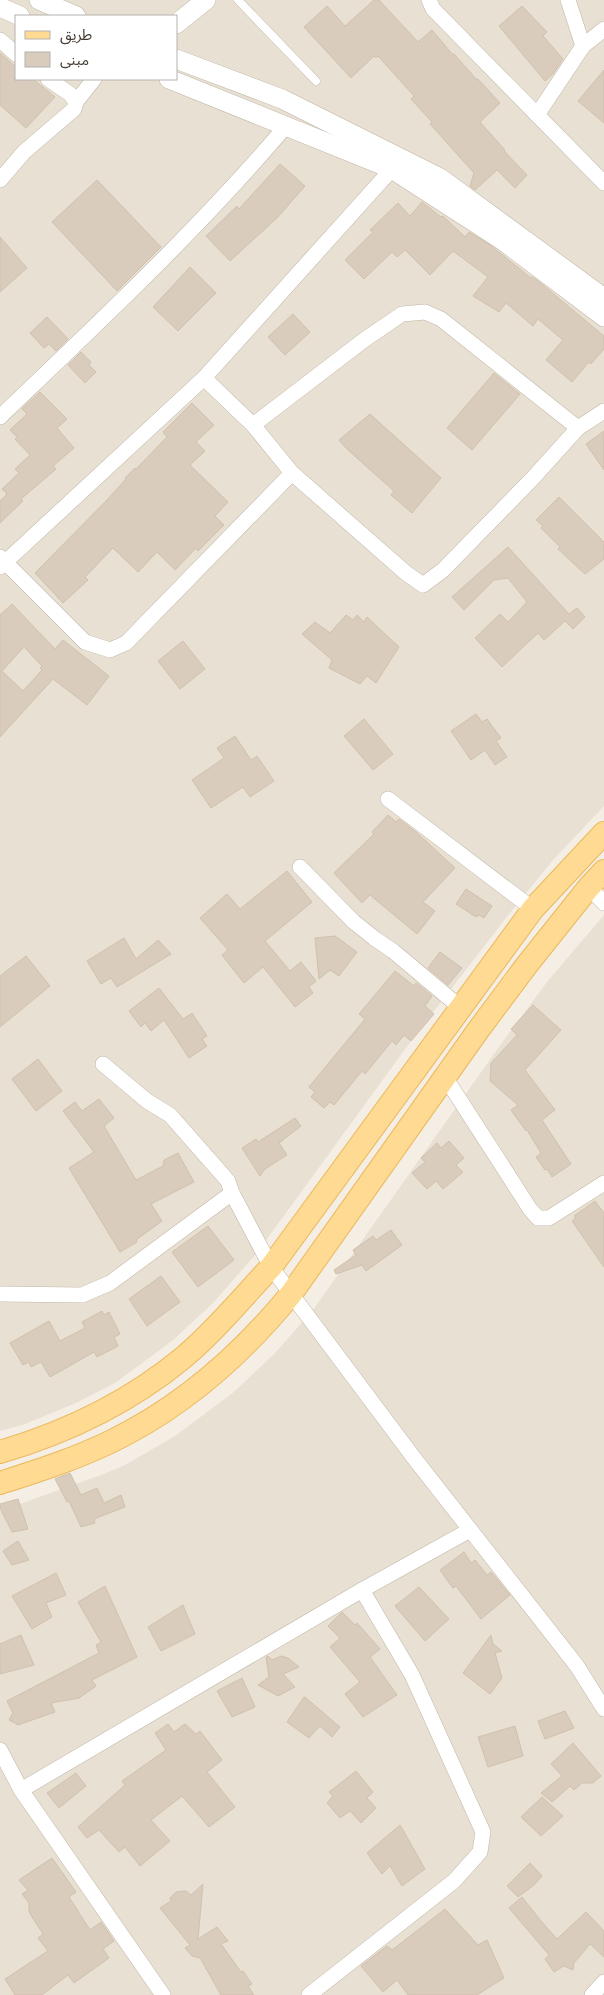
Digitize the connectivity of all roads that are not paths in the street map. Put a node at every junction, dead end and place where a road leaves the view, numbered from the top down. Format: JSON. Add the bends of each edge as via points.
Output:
{"nodes":[{"id":1,"x":38,"y":0,"type":"edge"},
{"id":2,"x":206,"y":0,"type":"edge"},
{"id":3,"x":238,"y":0,"type":"edge"},
{"id":4,"x":429,"y":0,"type":"edge"},
{"id":5,"x":568,"y":0,"type":"edge"},
{"id":6,"x":0,"y":7,"type":"edge"},
{"id":7,"x":18,"y":15,"type":"edge"},
{"id":8,"x":74,"y":15,"type":"edge"},
{"id":9,"x":178,"y":22,"type":"edge"},
{"id":10,"x":604,"y":29,"type":"edge"},
{"id":11,"x":0,"y":40,"type":"edge"},
{"id":12,"x":583,"y":46,"type":"junction"},
{"id":13,"x":15,"y":53,"type":"edge"},
{"id":14,"x":178,"y":59,"type":"edge"},
{"id":15,"x":49,"y":80,"type":"edge"},
{"id":16,"x":93,"y":80,"type":"edge"},
{"id":17,"x":171,"y":80,"type":"edge"},
{"id":18,"x":316,"y":81,"type":"dead end"},
{"id":19,"x":76,"y":102,"type":"junction"},
{"id":20,"x":537,"y":115,"type":"junction"},
{"id":21,"x":286,"y":126,"type":"junction"},
{"id":22,"x":395,"y":163,"type":"junction"},
{"id":23,"x":0,"y":180,"type":"edge"},
{"id":24,"x":604,"y":183,"type":"edge"},
{"id":25,"x":602,"y":291,"type":"edge"},
{"id":26,"x":604,"y":317,"type":"edge"},
{"id":27,"x":204,"y":378,"type":"junction"},
{"id":28,"x":604,"y":411,"type":"edge"},
{"id":29,"x":0,"y":417,"type":"edge"},
{"id":30,"x":253,"y":425,"type":"junction"},
{"id":31,"x":578,"y":428,"type":"junction"},
{"id":32,"x":292,"y":473,"type":"junction"},
{"id":33,"x":2,"y":562,"type":"edge"},
{"id":34,"x":388,"y":799,"type":"dead end"},
{"id":35,"x":604,"y":833,"type":"edge"},
{"id":36,"x":300,"y":867,"type":"dead end"},
{"id":37,"x":596,"y":879,"type":"edge"},
{"id":38,"x":604,"y":903,"type":"edge"},
{"id":39,"x":533,"y":909,"type":"junction"},
{"id":40,"x":461,"y":1008,"type":"junction"},
{"id":41,"x":103,"y":1064,"type":"dead end"},
{"id":42,"x":445,"y":1077,"type":"junction"},
{"id":43,"x":604,"y":1183,"type":"edge"},
{"id":44,"x":232,"y":1193,"type":"junction"},
{"id":45,"x":271,"y":1267,"type":"junction"},
{"id":46,"x":0,"y":1294,"type":"edge"},
{"id":47,"x":291,"y":1294,"type":"junction"},
{"id":48,"x":0,"y":1452,"type":"edge"},
{"id":49,"x":0,"y":1483,"type":"edge"},
{"id":50,"x":470,"y":1530,"type":"junction"},
{"id":51,"x":362,"y":1590,"type":"junction"},
{"id":52,"x":604,"y":1709,"type":"edge"},
{"id":53,"x":0,"y":1750,"type":"edge"},
{"id":54,"x":21,"y":1790,"type":"junction"},
{"id":55,"x":604,"y":1982,"type":"edge"},
{"id":56,"x":163,"y":1995,"type":"edge"},
{"id":57,"x":309,"y":1995,"type":"edge"},
{"id":58,"x":592,"y":1995,"type":"edge"}],
"edges":[{"from":1,"to":8,"type":"street"},
{"from":2,"to":9,"type":"street"},
{"from":3,"to":18,"type":"lane"},
{"from":4,"to":20,"type":"street","via":[[433,9]]},
{"from":5,"to":12,"type":"street"},
{"from":6,"to":7,"type":"street"},
{"from":10,"to":12,"type":"street"},
{"from":11,"to":13,"type":"street"},
{"from":12,"to":20,"type":"street"},
{"from":14,"to":22,"type":"street","via":[[282,99]]},
{"from":15,"to":19,"type":"street"},
{"from":16,"to":19,"type":"street"},
{"from":17,"to":21,"type":"street"},
{"from":19,"to":23,"type":"street","via":[[74,109],[24,152]]},
{"from":20,"to":24,"type":"street"},
{"from":21,"to":22,"type":"street"},
{"from":21,"to":29,"type":"street","via":[[242,178]]},
{"from":22,"to":25,"type":"street","via":[[440,178]]},
{"from":22,"to":26,"type":"street"},
{"from":22,"to":27,"type":"street"},
{"from":27,"to":30,"type":"street"},
{"from":27,"to":33,"type":"street"},
{"from":28,"to":31,"type":"street"},
{"from":30,"to":31,"type":"street","via":[[402,314],[424,312],[441,318]]},
{"from":30,"to":32,"type":"street"},
{"from":31,"to":32,"type":"street","via":[[443,570],[423,585]]},
{"from":32,"to":33,"type":"street","via":[[126,643],[110,650],[86,642]]},
{"from":34,"to":39,"type":"street"},
{"from":35,"to":39,"type":"main road"},
{"from":36,"to":40,"type":"street","via":[[354,922]]},
{"from":37,"to":38,"type":"street"},
{"from":37,"to":42,"type":"main road","via":[[526,966]]},
{"from":39,"to":40,"type":"main road"},
{"from":40,"to":45,"type":"main road"},
{"from":41,"to":44,"type":"street","via":[[148,1101],[170,1114],[228,1181]]},
{"from":42,"to":43,"type":"street","via":[[538,1218],[549,1218]]},
{"from":42,"to":47,"type":"main road"},
{"from":44,"to":45,"type":"street"},
{"from":44,"to":46,"type":"street","via":[[110,1283],[82,1295]]},
{"from":45,"to":47,"type":"street"},
{"from":45,"to":48,"type":"main road","via":[[184,1357],[125,1400],[31,1443]]},
{"from":47,"to":49,"type":"main road","via":[[270,1320],[216,1372],[161,1413],[94,1450]]},
{"from":47,"to":50,"type":"street"},
{"from":50,"to":51,"type":"street"},
{"from":50,"to":52,"type":"street","via":[[577,1666]]},
{"from":51,"to":54,"type":"street"},
{"from":51,"to":57,"type":"street","via":[[412,1675],[483,1832],[480,1852],[454,1882]]},
{"from":53,"to":54,"type":"street"},
{"from":54,"to":56,"type":"street"},
{"from":55,"to":58,"type":"street"}]}
